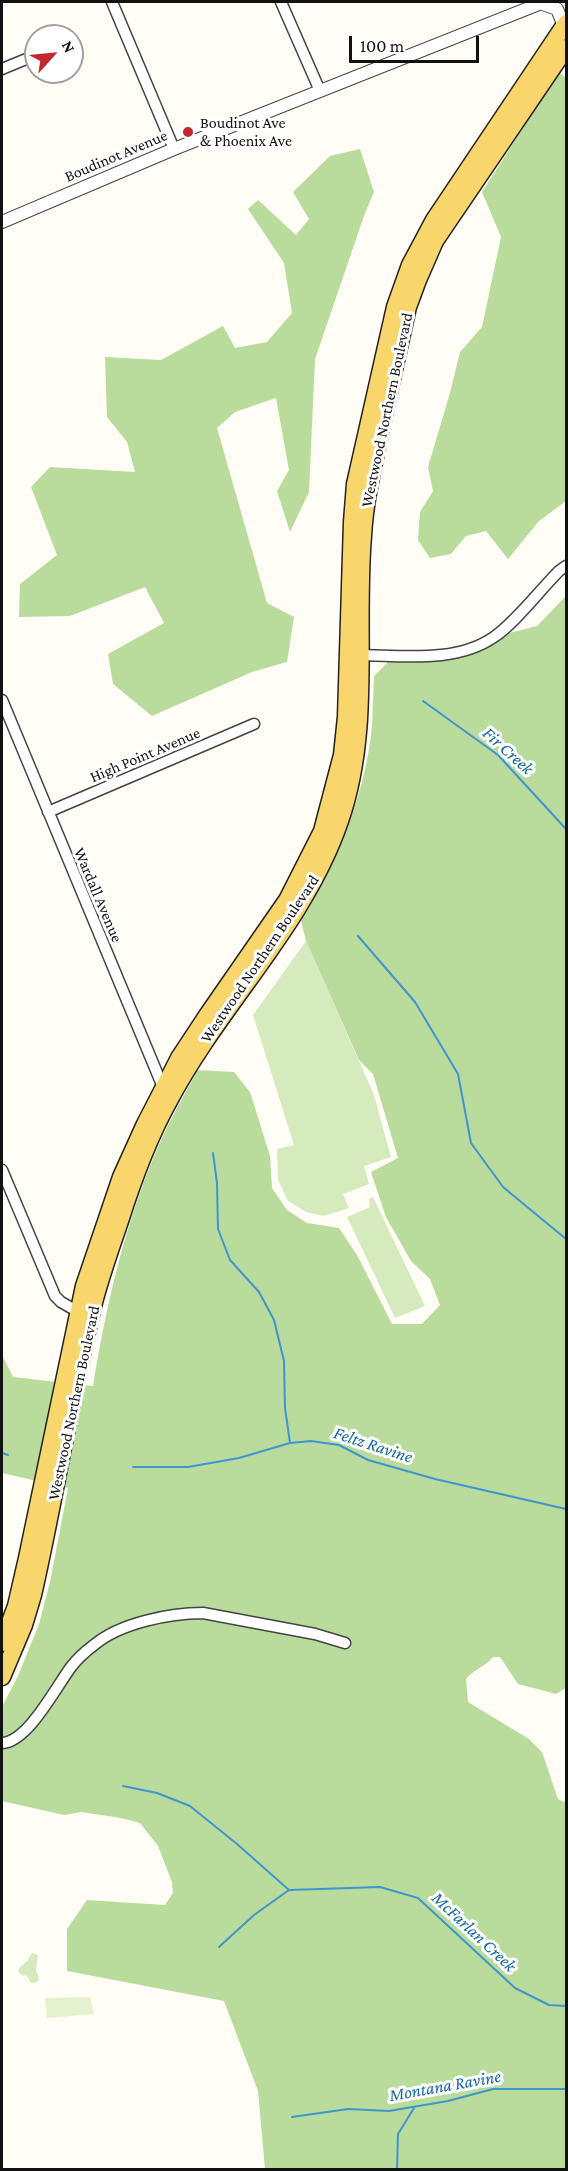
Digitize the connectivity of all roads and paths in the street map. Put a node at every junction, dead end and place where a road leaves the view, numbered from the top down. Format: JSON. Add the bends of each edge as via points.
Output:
{"nodes":[{"id":1,"x":112,"y":2,"type":"edge"},
{"id":2,"x":281,"y":2,"type":"edge"},
{"id":3,"x":542,"y":2,"type":"edge"},
{"id":4,"x":565,"y":24,"type":"edge"},
{"id":5,"x":567,"y":48,"type":"edge"},
{"id":6,"x":24,"y":60,"type":"edge"},
{"id":7,"x":2,"y":69,"type":"edge"},
{"id":8,"x":320,"y":91,"type":"junction"},
{"id":9,"x":174,"y":149,"type":"junction"},
{"id":10,"x":476,"y":169,"type":"junction"},
{"id":11,"x":2,"y":222,"type":"edge"},
{"id":12,"x":567,"y":566,"type":"edge"},
{"id":13,"x":355,"y":655,"type":"junction"},
{"id":14,"x":2,"y":700,"type":"edge"},
{"id":15,"x":254,"y":724,"type":"dead end"},
{"id":16,"x":48,"y":812,"type":"junction"},
{"id":17,"x":166,"y":1094,"type":"junction"},
{"id":18,"x":2,"y":1170,"type":"edge"},
{"id":19,"x":84,"y":1315,"type":"junction"},
{"id":20,"x":2,"y":1643,"type":"edge"},
{"id":21,"x":345,"y":1643,"type":"dead end"},
{"id":22,"x":2,"y":1677,"type":"edge"},
{"id":23,"x":2,"y":1743,"type":"edge"}],
"edges":[{"from":1,"to":9,"type":"street"},
{"from":2,"to":8,"type":"street"},
{"from":3,"to":4,"type":"street","via":[[556,9]]},
{"from":3,"to":8,"type":"street","name":"Boudinot Avenue"},
{"from":4,"to":10,"type":"main road","name":"Westwood Northern Boulevard"},
{"from":5,"to":10,"type":"main road","name":"Westwood Northern Boulevard"},
{"from":6,"to":7,"type":"street"},
{"from":8,"to":9,"type":"street","name":"Boudinot Avenue"},
{"from":9,"to":11,"type":"street","name":"Boudinot Avenue"},
{"from":10,"to":13,"type":"main road","name":"Westwood Northern Boulevard","via":[[435,241],[408,307],[368,491]]},
{"from":12,"to":13,"type":"street","via":[[494,637],[467,650],[415,656]]},
{"from":13,"to":17,"type":"main road","name":"Westwood Northern Boulevard","via":[[361,699],[353,769],[340,821],[319,872],[287,925]]},
{"from":14,"to":16,"type":"street","name":"Wardall Avenue"},
{"from":15,"to":16,"type":"street","name":"High Point Avenue"},
{"from":16,"to":17,"type":"street","name":"Wardall Avenue"},
{"from":17,"to":19,"type":"main road","name":"Westwood Northern Boulevard"},
{"from":18,"to":19,"type":"street","via":[[55,1296]]},
{"from":19,"to":20,"type":"main road","name":"Westwood Northern Boulevard","via":[[16,1606]]},
{"from":19,"to":22,"type":"main road","name":"Westwood Northern Boulevard","via":[[33,1595]]},
{"from":21,"to":23,"type":"street","via":[[204,1614],[185,1613],[151,1620],[96,1643],[73,1664],[19,1737]]}]}
